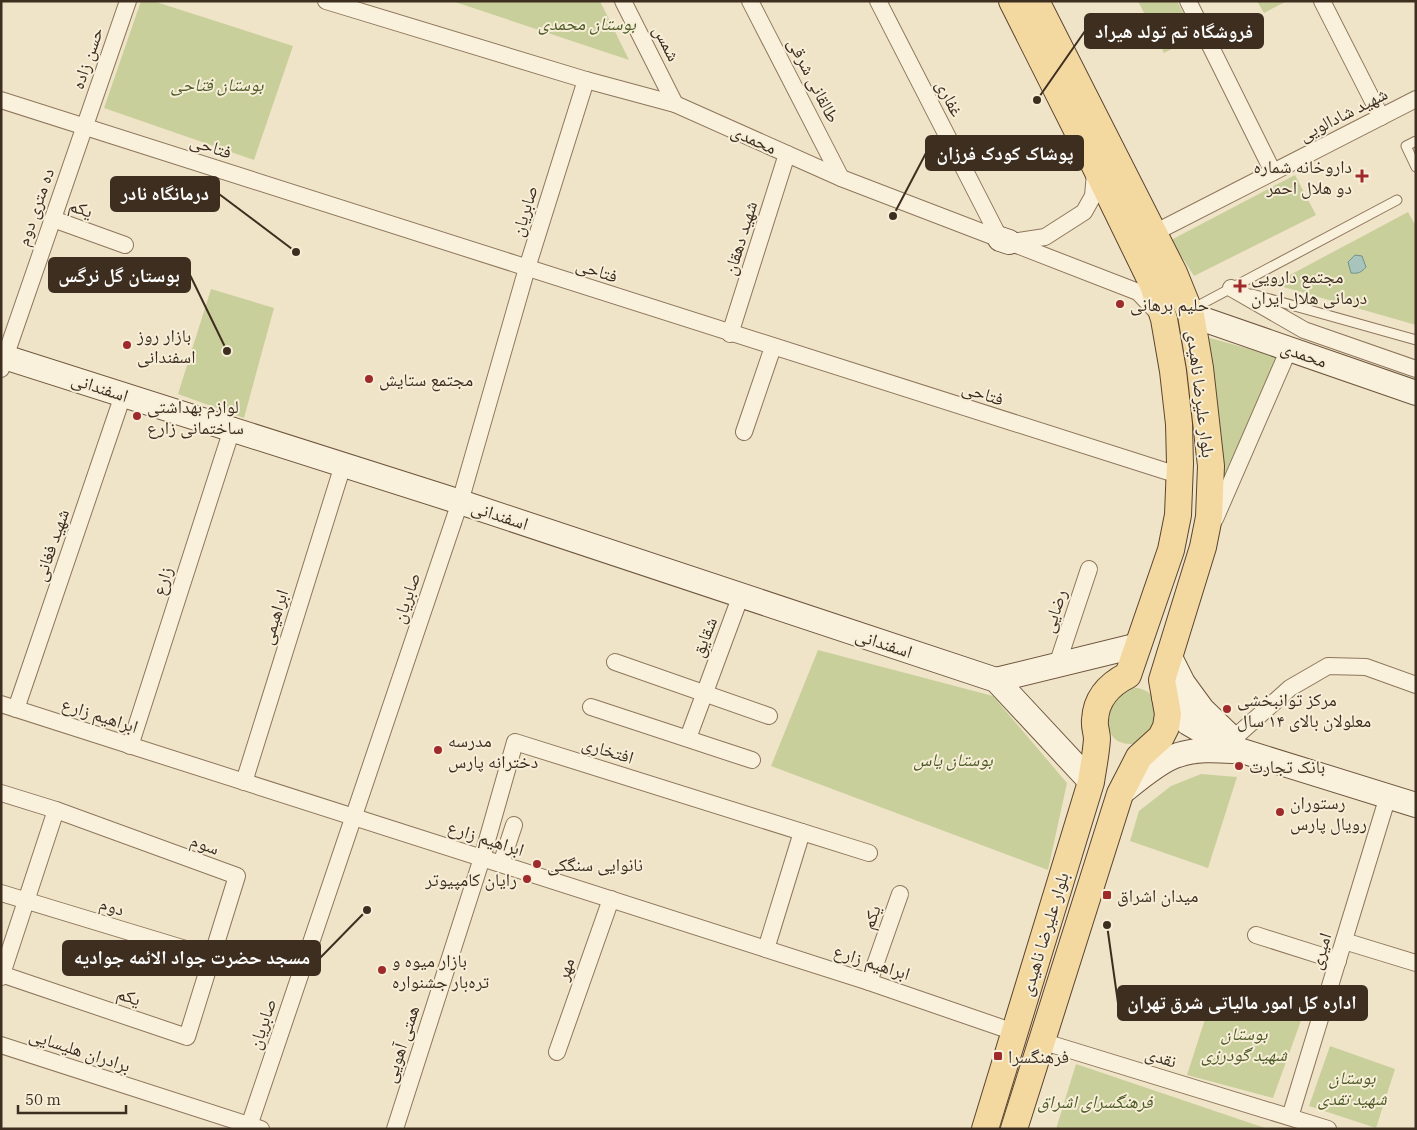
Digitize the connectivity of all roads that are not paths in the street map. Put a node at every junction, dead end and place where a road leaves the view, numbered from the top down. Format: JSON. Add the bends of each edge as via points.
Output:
{"nodes":[{"id":1,"x":128,"y":1,"type":"edge"},
{"id":2,"x":326,"y":1,"type":"edge"},
{"id":3,"x":623,"y":1,"type":"edge"},
{"id":4,"x":750,"y":1,"type":"edge"},
{"id":5,"x":878,"y":1,"type":"edge"},
{"id":6,"x":1012,"y":1,"type":"edge"},
{"id":7,"x":1036,"y":1,"type":"edge"},
{"id":8,"x":1188,"y":1,"type":"edge"},
{"id":9,"x":1322,"y":1,"type":"edge"},
{"id":10,"x":586,"y":80,"type":"junction"},
{"id":11,"x":1416,"y":99,"type":"edge"},
{"id":12,"x":1,"y":100,"type":"edge"},
{"id":13,"x":674,"y":104,"type":"junction"},
{"id":14,"x":1381,"y":117,"type":"junction"},
{"id":15,"x":84,"y":127,"type":"junction"},
{"id":16,"x":1416,"y":141,"type":"edge"},
{"id":17,"x":787,"y":154,"type":"junction"},
{"id":18,"x":1096,"y":166,"type":"junction"},
{"id":19,"x":1416,"y":167,"type":"edge"},
{"id":20,"x":1273,"y":172,"type":"junction"},
{"id":21,"x":841,"y":178,"type":"junction"},
{"id":22,"x":1397,"y":200,"type":"dead end"},
{"id":23,"x":52,"y":219,"type":"junction"},
{"id":24,"x":1154,"y":233,"type":"junction"},
{"id":25,"x":1004,"y":241,"type":"junction"},
{"id":26,"x":125,"y":244,"type":"dead end"},
{"id":27,"x":527,"y":268,"type":"junction"},
{"id":28,"x":1231,"y":288,"type":"junction"},
{"id":29,"x":1190,"y":313,"type":"junction"},
{"id":30,"x":1164,"y":319,"type":"junction"},
{"id":31,"x":730,"y":334,"type":"junction"},
{"id":32,"x":1416,"y":340,"type":"edge"},
{"id":33,"x":773,"y":348,"type":"junction"},
{"id":34,"x":1289,"y":349,"type":"junction"},
{"id":35,"x":2,"y":361,"type":"edge"},
{"id":36,"x":1416,"y":369,"type":"edge"},
{"id":37,"x":1416,"y":393,"type":"edge"},
{"id":38,"x":124,"y":395,"type":"junction"},
{"id":39,"x":1178,"y":414,"type":"junction"},
{"id":40,"x":1205,"y":414,"type":"junction"},
{"id":41,"x":232,"y":429,"type":"junction"},
{"id":42,"x":744,"y":432,"type":"dead end"},
{"id":43,"x":342,"y":464,"type":"junction"},
{"id":44,"x":1210,"y":466,"type":"junction"},
{"id":45,"x":1180,"y":470,"type":"junction"},
{"id":46,"x":460,"y":502,"type":"junction"},
{"id":47,"x":1203,"y":547,"type":"junction"},
{"id":48,"x":1090,"y":569,"type":"dead end"},
{"id":49,"x":741,"y":595,"type":"junction"},
{"id":50,"x":1139,"y":645,"type":"junction"},
{"id":51,"x":1169,"y":655,"type":"junction"},
{"id":52,"x":615,"y":662,"type":"dead end"},
{"id":53,"x":1057,"y":665,"type":"junction"},
{"id":54,"x":996,"y":680,"type":"junction"},
{"id":55,"x":1416,"y":685,"type":"edge"},
{"id":56,"x":704,"y":693,"type":"junction"},
{"id":57,"x":1164,"y":696,"type":"junction"},
{"id":58,"x":9,"y":706,"type":"edge"},
{"id":59,"x":591,"y":707,"type":"dead end"},
{"id":60,"x":769,"y":716,"type":"dead end"},
{"id":61,"x":688,"y":738,"type":"junction"},
{"id":62,"x":130,"y":746,"type":"junction"},
{"id":63,"x":1242,"y":748,"type":"junction"},
{"id":64,"x":752,"y":760,"type":"dead end"},
{"id":65,"x":244,"y":782,"type":"junction"},
{"id":66,"x":1090,"y":782,"type":"junction"},
{"id":67,"x":1,"y":793,"type":"edge"},
{"id":68,"x":1120,"y":794,"type":"junction"},
{"id":69,"x":1388,"y":796,"type":"junction"},
{"id":70,"x":1416,"y":805,"type":"edge"},
{"id":71,"x":56,"y":810,"type":"junction"},
{"id":72,"x":353,"y":816,"type":"junction"},
{"id":73,"x":514,"y":825,"type":"dead end"},
{"id":74,"x":802,"y":832,"type":"junction"},
{"id":75,"x":869,"y":853,"type":"dead end"},
{"id":76,"x":482,"y":858,"type":"junction"},
{"id":77,"x":501,"y":864,"type":"junction"},
{"id":78,"x":1,"y":893,"type":"edge"},
{"id":79,"x":900,"y":894,"type":"dead end"},
{"id":80,"x":611,"y":899,"type":"junction"},
{"id":81,"x":26,"y":901,"type":"junction"},
{"id":82,"x":1256,"y":935,"type":"dead end"},
{"id":83,"x":1344,"y":941,"type":"junction"},
{"id":84,"x":766,"y":949,"type":"junction"},
{"id":85,"x":212,"y":957,"type":"junction"},
{"id":86,"x":1338,"y":961,"type":"junction"},
{"id":87,"x":1416,"y":963,"type":"edge"},
{"id":88,"x":1034,"y":965,"type":"junction"},
{"id":89,"x":2,"y":975,"type":"edge"},
{"id":90,"x":869,"y":982,"type":"junction"},
{"id":91,"x":1060,"y":982,"type":"junction"},
{"id":92,"x":1018,"y":1021,"type":"junction"},
{"id":93,"x":1044,"y":1030,"type":"junction"},
{"id":94,"x":187,"y":1037,"type":"joint"},
{"id":95,"x":1,"y":1045,"type":"edge"},
{"id":96,"x":557,"y":1052,"type":"dead end"},
{"id":97,"x":1290,"y":1117,"type":"junction"},
{"id":98,"x":253,"y":1127,"type":"edge"},
{"id":99,"x":394,"y":1129,"type":"edge"},
{"id":100,"x":985,"y":1129,"type":"edge"},
{"id":101,"x":1014,"y":1129,"type":"edge"},
{"id":102,"x":1328,"y":1129,"type":"edge"}],
"edges":[{"from":1,"to":15,"type":"street","name":"حسن زاده"},
{"from":2,"to":10,"type":"street","name":"محمدی"},
{"from":3,"to":13,"type":"street","name":"شمس"},
{"from":4,"to":21,"type":"street","name":"طالقانی شرقی"},
{"from":5,"to":25,"type":"street","name":"غفاری"},
{"from":6,"to":18,"type":"main road","name":"بلوار علیرضا ناهیدی"},
{"from":7,"to":24,"type":"main road","name":"بلوار علیرضا ناهیدی"},
{"from":8,"to":20,"type":"street"},
{"from":9,"to":14,"type":"street"},
{"from":10,"to":13,"type":"street","name":"محمدی"},
{"from":10,"to":27,"type":"street","name":"صابریان"},
{"from":11,"to":14,"type":"street","name":"شهید شادالویی"},
{"from":12,"to":15,"type":"street","name":"فتاحی"},
{"from":13,"to":17,"type":"street","name":"محمدی"},
{"from":14,"to":20,"type":"street","name":"شهید شادالویی"},
{"from":15,"to":23,"type":"street","name":"ده متری دوم"},
{"from":15,"to":27,"type":"street","name":"فتاحی"},
{"from":16,"to":19,"type":"lane","via":[[1406,146]]},
{"from":17,"to":21,"type":"street","name":"محمدی"},
{"from":17,"to":31,"type":"street","name":"شهید دهقان"},
{"from":18,"to":25,"type":"street","via":[[1093,196],[1084,212],[1045,238]]},
{"from":18,"to":30,"type":"main road","name":"بلوار علیرضا ناهیدی"},
{"from":20,"to":24,"type":"street","name":"شهید شادالویی"},
{"from":21,"to":25,"type":"street","name":"محمدی"},
{"from":22,"to":28,"type":"lane"},
{"from":23,"to":26,"type":"street","name":"یکم"},
{"from":23,"to":35,"type":"street","name":"ده متری دوم"},
{"from":24,"to":29,"type":"main road","name":"بلوار علیرضا ناهیدی"},
{"from":25,"to":30,"type":"street","name":"محمدی","via":[[1138,292]]},
{"from":27,"to":31,"type":"street","name":"فتاحی"},
{"from":27,"to":46,"type":"street","name":"صابریان"},
{"from":28,"to":29,"type":"lane"},
{"from":28,"to":32,"type":"lane"},
{"from":28,"to":36,"type":"street","via":[[1304,330]]},
{"from":29,"to":34,"type":"main road","name":"محمدی"},
{"from":29,"to":40,"type":"main road","name":"بلوار علیرضا ناهیدی"},
{"from":30,"to":39,"type":"main road","name":"بلوار علیرضا ناهیدی"},
{"from":31,"to":33,"type":"street","name":"فتاحی"},
{"from":33,"to":42,"type":"street"},
{"from":33,"to":45,"type":"street","name":"فتاحی"},
{"from":34,"to":37,"type":"main road","name":"محمدی"},
{"from":34,"to":47,"type":"street"},
{"from":35,"to":38,"type":"main road","name":"اسفندانی"},
{"from":38,"to":41,"type":"main road","name":"اسفندانی"},
{"from":38,"to":58,"type":"street","name":"شهید فغانی"},
{"from":39,"to":40,"type":"main road","via":[[1192,428],[1201,423]]},
{"from":39,"to":45,"type":"main road","name":"بلوار علیرضا ناهیدی"},
{"from":40,"to":44,"type":"main road","name":"بلوار علیرضا ناهیدی"},
{"from":41,"to":43,"type":"main road","name":"اسفندانی"},
{"from":41,"to":62,"type":"street","name":"زارع"},
{"from":43,"to":46,"type":"main road","name":"اسفندانی"},
{"from":43,"to":65,"type":"street","name":"ابراهیمی"},
{"from":44,"to":45,"type":"main road","via":[[1198,454],[1187,457]]},
{"from":44,"to":47,"type":"main road","name":"بلوار علیرضا ناهیدی","via":[[1209,517]]},
{"from":45,"to":50,"type":"main road","name":"بلوار علیرضا ناهیدی","via":[[1178,515],[1171,550]]},
{"from":46,"to":49,"type":"main road","name":"اسفندانی"},
{"from":46,"to":72,"type":"street","name":"صابریان"},
{"from":47,"to":51,"type":"main road","name":"بلوار علیرضا ناهیدی"},
{"from":48,"to":53,"type":"street","name":"رضایی"},
{"from":49,"to":54,"type":"main road","name":"اسفندانی"},
{"from":49,"to":56,"type":"street","name":"شقایق"},
{"from":50,"to":53,"type":"main road"},
{"from":50,"to":66,"type":"main road","name":"بلوار علیرضا ناهیدی","via":[[1128,675],[1114,682],[1098,705]]},
{"from":51,"to":57,"type":"main road","name":"بلوار علیرضا ناهیدی","via":[[1162,680]]},
{"from":51,"to":63,"type":"main road","via":[[1202,709]]},
{"from":52,"to":56,"type":"street"},
{"from":53,"to":54,"type":"main road"},
{"from":54,"to":66,"type":"main road"},
{"from":55,"to":63,"type":"street","via":[[1366,667],[1328,666],[1290,688]]},
{"from":56,"to":60,"type":"street"},
{"from":56,"to":61,"type":"street","name":"شقایق"},
{"from":57,"to":63,"type":"main road","via":[[1188,723],[1212,737]]},
{"from":57,"to":68,"type":"main road","name":"بلوار علیرضا ناهیدی","via":[[1168,714],[1166,727],[1161,737],[1139,757]]},
{"from":58,"to":62,"type":"street","name":"ابراهیم زارع"},
{"from":59,"to":61,"type":"street"},
{"from":61,"to":64,"type":"street"},
{"from":62,"to":65,"type":"street","name":"ابراهیم زارع"},
{"from":63,"to":68,"type":"main road","via":[[1177,755]]},
{"from":63,"to":69,"type":"main road"},
{"from":65,"to":72,"type":"street","name":"ابراهیم زارع"},
{"from":66,"to":88,"type":"main road","name":"بلوار علیرضا ناهیدی"},
{"from":67,"to":71,"type":"street","name":"سوم"},
{"from":68,"to":91,"type":"main road","name":"بلوار علیرضا ناهیدی"},
{"from":69,"to":70,"type":"main road"},
{"from":69,"to":83,"type":"street","name":"امیری"},
{"from":71,"to":81,"type":"street"},
{"from":71,"to":85,"type":"street","name":"سوم","via":[[237,876]]},
{"from":72,"to":76,"type":"street","name":"ابراهیم زارع"},
{"from":72,"to":98,"type":"street","name":"صابریان"},
{"from":73,"to":77,"type":"street"},
{"from":74,"to":75,"type":"street","name":"افتخاری"},
{"from":74,"to":76,"type":"street","name":"افتخاری","via":[[516,742]]},
{"from":74,"to":84,"type":"street"},
{"from":76,"to":77,"type":"street","name":"ابراهیم زارع"},
{"from":76,"to":99,"type":"street","name":"همتی آهویی"},
{"from":77,"to":80,"type":"street","name":"ابراهیم زارع"},
{"from":78,"to":81,"type":"street","name":"دوم"},
{"from":79,"to":90,"type":"street","name":"یکم"},
{"from":80,"to":84,"type":"street","name":"ابراهیم زارع"},
{"from":80,"to":96,"type":"street","name":"مهر"},
{"from":81,"to":85,"type":"street","name":"دوم"},
{"from":81,"to":89,"type":"street"},
{"from":82,"to":86,"type":"street"},
{"from":83,"to":86,"type":"street","name":"امیری"},
{"from":83,"to":87,"type":"street"},
{"from":84,"to":90,"type":"street","name":"ابراهیم زارع"},
{"from":85,"to":94,"type":"street","name":"سوم"},
{"from":86,"to":97,"type":"street","name":"امیری"},
{"from":88,"to":91,"type":"main road","via":[[1044,983]]},
{"from":88,"to":92,"type":"main road","name":"بلوار علیرضا ناهیدی"},
{"from":89,"to":94,"type":"street","name":"یکم"},
{"from":90,"to":92,"type":"street","name":"ابراهیم زارع"},
{"from":91,"to":93,"type":"main road","name":"بلوار علیرضا ناهیدی"},
{"from":92,"to":93,"type":"main road","via":[[1027,1005],[1040,1004],[1045,1010]]},
{"from":92,"to":100,"type":"main road","name":"بلوار علیرضا ناهیدی"},
{"from":93,"to":97,"type":"street","name":"نقدی"},
{"from":93,"to":101,"type":"main road","name":"بلوار علیرضا ناهیدی"},
{"from":95,"to":98,"type":"street","name":"برادران هلیسایی"},
{"from":97,"to":102,"type":"street","name":"نقدی"}]}
